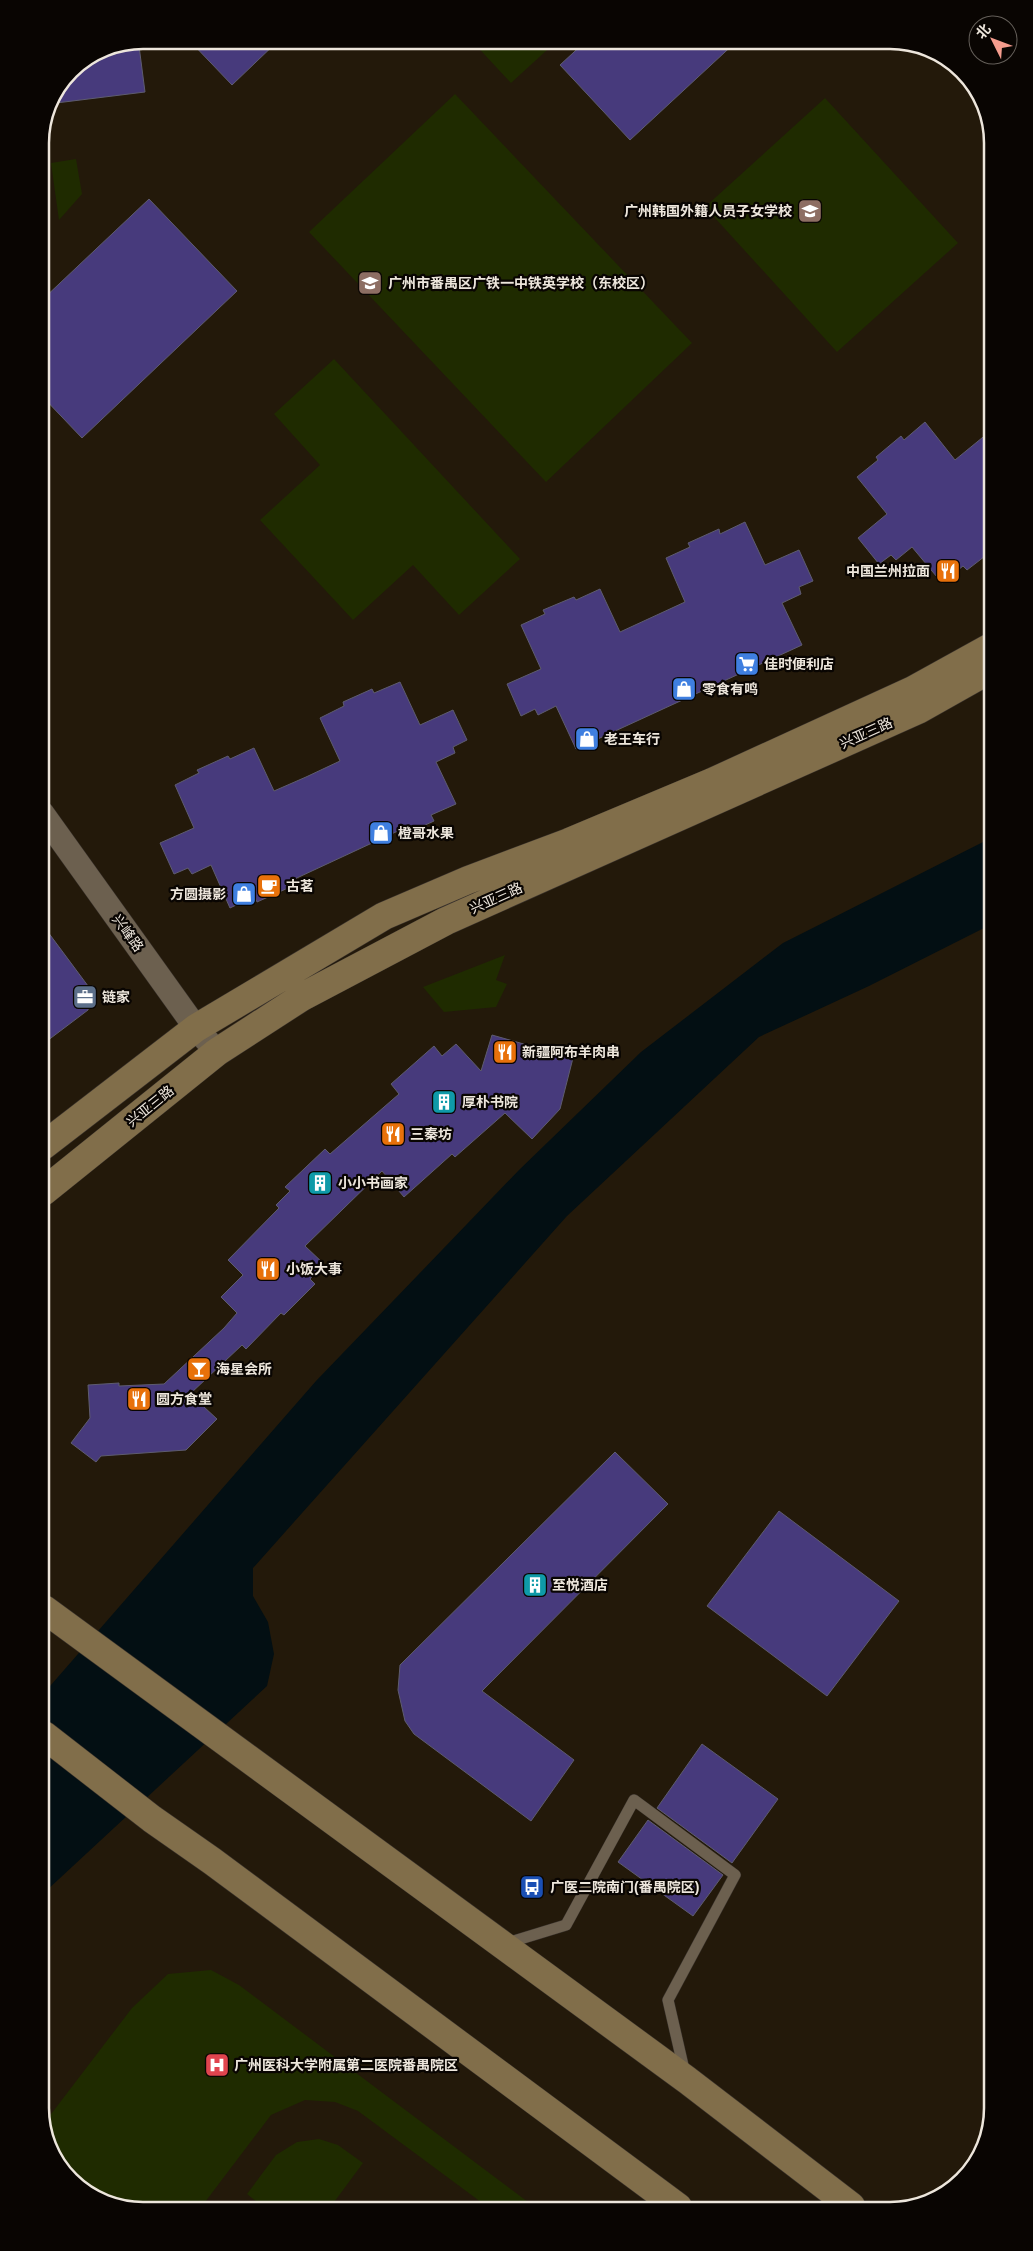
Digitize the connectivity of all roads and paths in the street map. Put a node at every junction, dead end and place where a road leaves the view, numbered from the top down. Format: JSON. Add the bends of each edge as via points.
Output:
{"nodes":[{"id":1,"x":984,"y":651,"type":"edge"},
{"id":2,"x":984,"y":673,"type":"edge"},
{"id":3,"x":49,"y":823,"type":"edge"},
{"id":4,"x":196,"y":1028,"type":"junction"},
{"id":5,"x":217,"y":1052,"type":"junction"},
{"id":6,"x":49,"y":1141,"type":"edge"},
{"id":7,"x":49,"y":1187,"type":"edge"},
{"id":8,"x":49,"y":1613,"type":"edge"},
{"id":9,"x":49,"y":1739,"type":"edge"},
{"id":10,"x":502,"y":1945,"type":"junction"},
{"id":11,"x":686,"y":2080,"type":"junction"},
{"id":12,"x":671,"y":2202,"type":"edge"},
{"id":13,"x":846,"y":2202,"type":"edge"}],
"edges":[{"from":1,"to":4,"type":"street","name":"兴亚三路","via":[[913,690],[712,782],[384,916]]},
{"from":2,"to":5,"type":"street","name":"兴亚三路","via":[[918,710],[446,921],[302,997]]},
{"from":3,"to":4,"type":"street","name":"兴峰路"},
{"from":4,"to":5,"type":"street","name":"兴峰路"},
{"from":4,"to":6,"type":"street","name":"兴亚三路"},
{"from":5,"to":7,"type":"street","name":"兴亚三路"},
{"from":8,"to":10,"type":"street"},
{"from":9,"to":12,"type":"street","via":[[152,1819]]},
{"from":10,"to":11,"type":"street"},
{"from":10,"to":11,"type":"lane","via":[[566,1925],[634,1800],[735,1875],[668,2000]]},
{"from":11,"to":13,"type":"street"}]}
